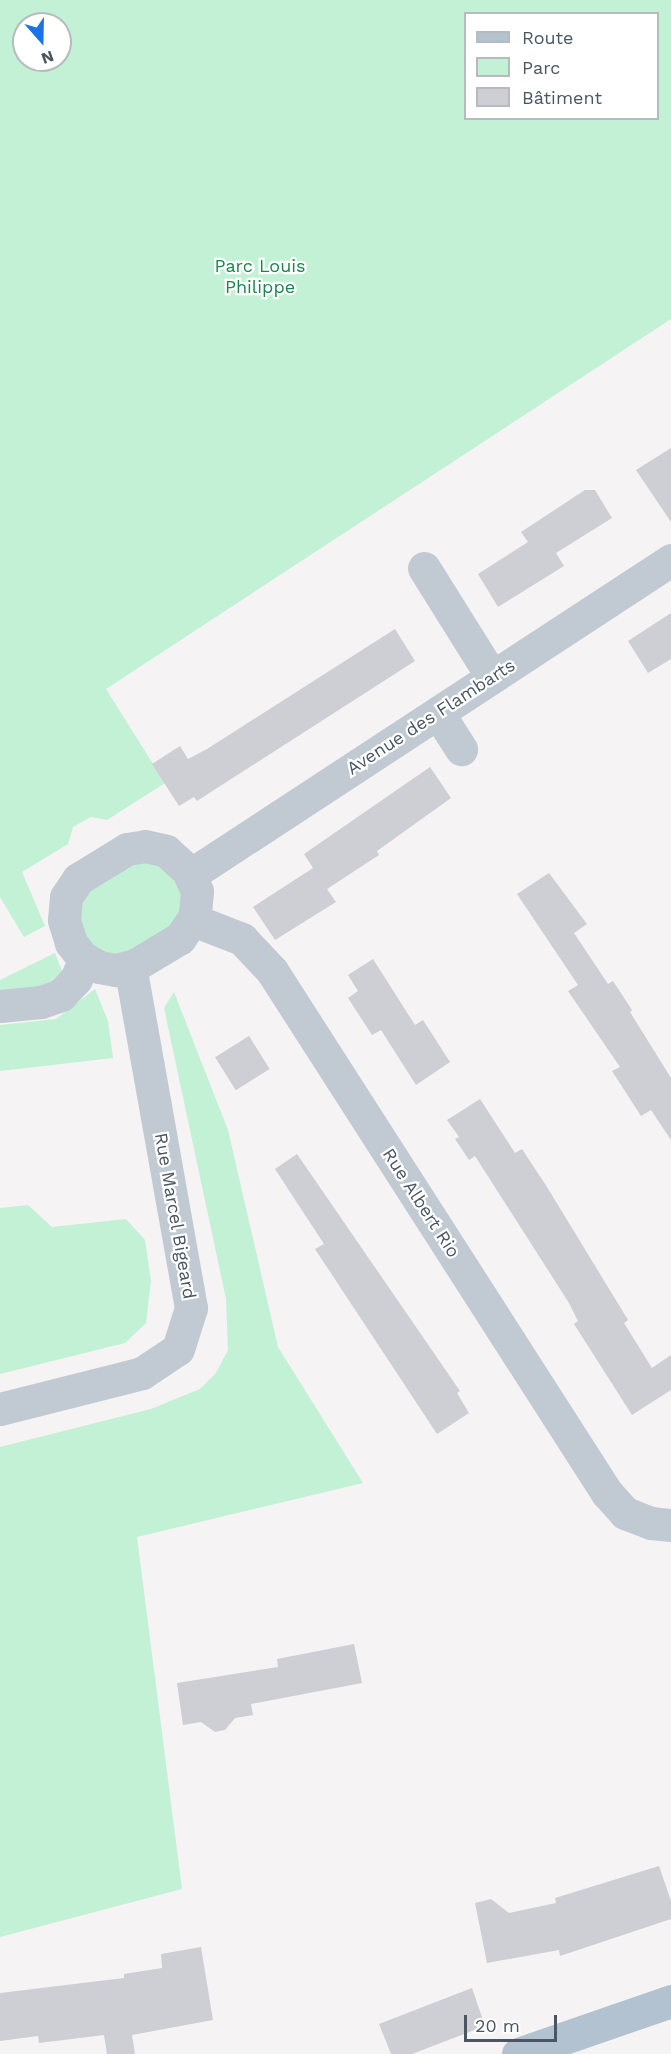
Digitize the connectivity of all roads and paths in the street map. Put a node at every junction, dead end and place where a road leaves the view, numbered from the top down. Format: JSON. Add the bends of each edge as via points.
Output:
{"nodes":[{"id":1,"x":671,"y":560,"type":"edge"},
{"id":2,"x":424,"y":568,"type":"dead end"},
{"id":3,"x":492,"y":677,"type":"junction"},
{"id":4,"x":438,"y":713,"type":"junction"},
{"id":5,"x":461,"y":749,"type":"dead end"},
{"id":6,"x":190,"y":875,"type":"junction"},
{"id":7,"x":194,"y":920,"type":"junction"},
{"id":8,"x":85,"y":959,"type":"junction"},
{"id":9,"x":130,"y":966,"type":"junction"},
{"id":10,"x":0,"y":1006,"type":"edge"},
{"id":11,"x":0,"y":1409,"type":"edge"},
{"id":12,"x":671,"y":1525,"type":"edge"},
{"id":13,"x":671,"y":2001,"type":"edge"},
{"id":14,"x":518,"y":2054,"type":"edge"}],
"edges":[{"from":1,"to":3,"type":"street","name":"Avenue des Flambarts"},
{"from":2,"to":3,"type":"street"},
{"from":3,"to":4,"type":"street","name":"Avenue des Flambarts"},
{"from":4,"to":5,"type":"street"},
{"from":4,"to":6,"type":"street","name":"Avenue des Flambarts"},
{"from":6,"to":7,"type":"street","via":[[198,899]]},
{"from":6,"to":8,"type":"street","via":[[175,857],[146,846],[127,849],[78,879],[66,897],[64,920],[71,943]]},
{"from":7,"to":9,"type":"street","via":[[180,938]]},
{"from":7,"to":12,"type":"street","name":"Rue Albert Rio","via":[[242,939],[272,971],[607,1493],[624,1513],[651,1523]]},
{"from":8,"to":9,"type":"street","via":[[108,969]]},
{"from":8,"to":10,"type":"street","via":[[76,979],[61,994],[41,1002]]},
{"from":9,"to":11,"type":"street","name":"Rue Marcel Bigeard","via":[[191,1308],[178,1349],[141,1373]]},
{"from":13,"to":14,"type":"main road"}]}
